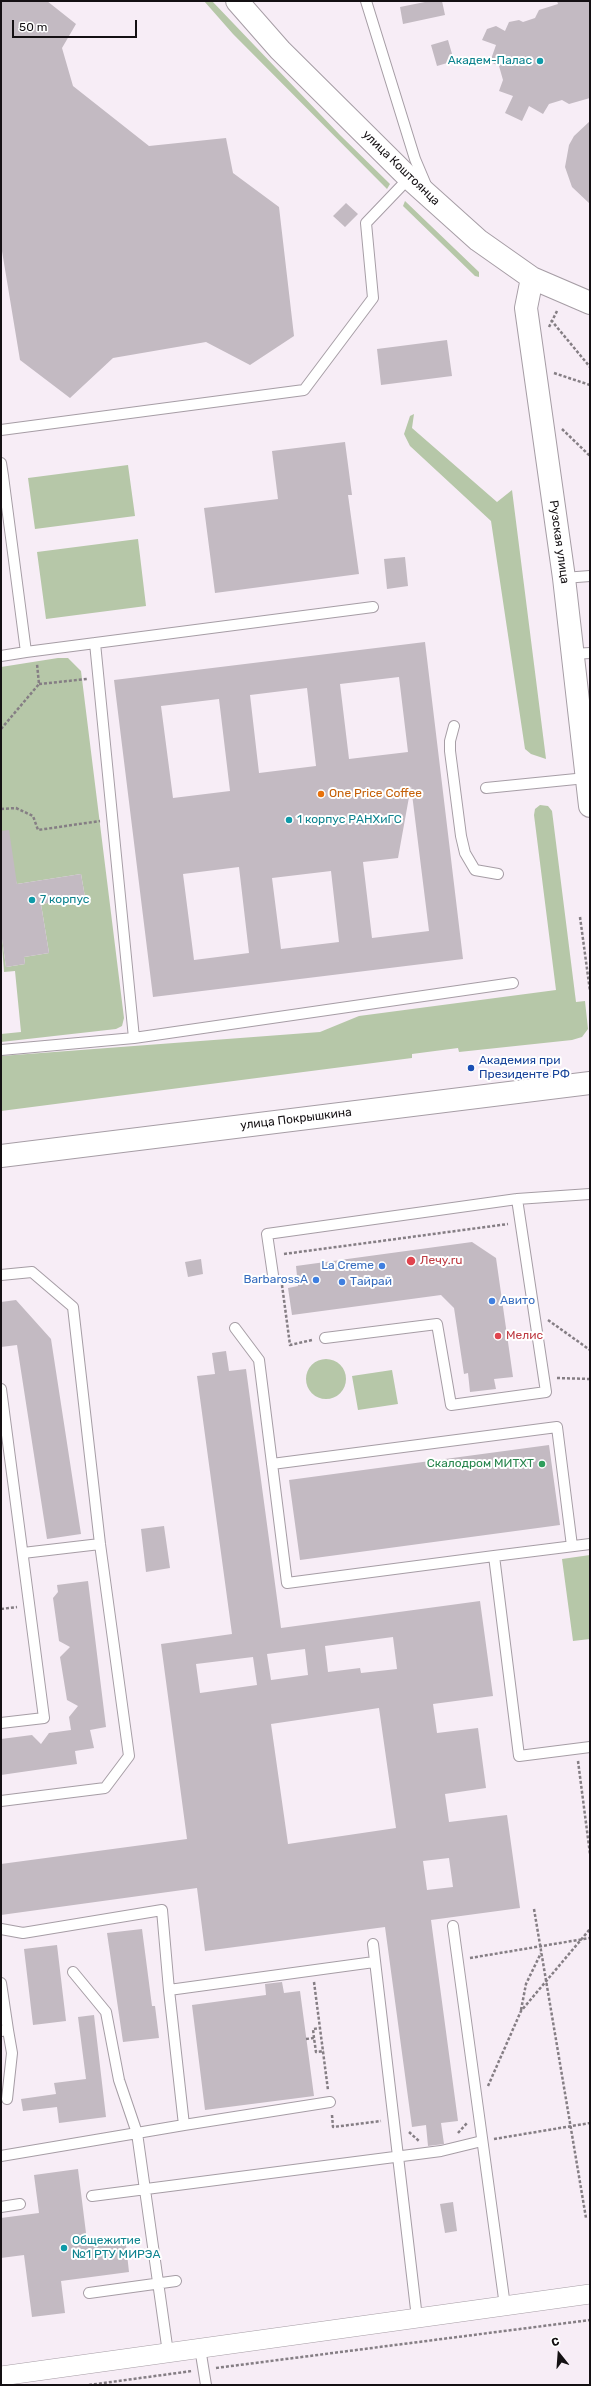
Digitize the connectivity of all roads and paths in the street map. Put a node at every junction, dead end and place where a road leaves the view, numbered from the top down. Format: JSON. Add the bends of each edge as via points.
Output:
{"nodes":[{"id":1,"x":237,"y":1,"type":"edge"},
{"id":2,"x":366,"y":1,"type":"edge"},
{"id":3,"x":410,"y":178,"type":"junction"},
{"id":4,"x":430,"y":197,"type":"junction"},
{"id":5,"x":532,"y":278,"type":"junction"},
{"id":6,"x":590,"y":303,"type":"edge"},
{"id":7,"x":563,"y":313,"type":"dead end"},
{"id":8,"x":551,"y":320,"type":"junction"},
{"id":9,"x":548,"y":328,"type":"dead end"},
{"id":10,"x":590,"y":367,"type":"edge"},
{"id":11,"x":549,"y":372,"type":"dead end"},
{"id":12,"x":590,"y":386,"type":"edge"},
{"id":13,"x":558,"y":425,"type":"dead end"},
{"id":14,"x":1,"y":430,"type":"edge"},
{"id":15,"x":590,"y":456,"type":"edge"},
{"id":16,"x":1,"y":463,"type":"edge"},
{"id":17,"x":2,"y":476,"type":"edge"},
{"id":18,"x":590,"y":576,"type":"edge"},
{"id":19,"x":564,"y":578,"type":"junction"},
{"id":20,"x":373,"y":606,"type":"dead end"},
{"id":21,"x":95,"y":643,"type":"junction"},
{"id":22,"x":31,"y":651,"type":"junction"},
{"id":23,"x":582,"y":653,"type":"edge"},
{"id":24,"x":1,"y":656,"type":"edge"},
{"id":25,"x":99,"y":678,"type":"junction"},
{"id":26,"x":39,"y":684,"type":"junction"},
{"id":27,"x":454,"y":726,"type":"dead end"},
{"id":28,"x":1,"y":729,"type":"edge"},
{"id":29,"x":586,"y":778,"type":"junction"},
{"id":30,"x":486,"y":788,"type":"dead end"},
{"id":31,"x":590,"y":806,"type":"edge"},
{"id":32,"x":1,"y":809,"type":"edge"},
{"id":33,"x":113,"y":819,"type":"junction"},
{"id":34,"x":498,"y":874,"type":"dead end"},
{"id":35,"x":580,"y":917,"type":"dead end"},
{"id":36,"x":513,"y":983,"type":"dead end"},
{"id":37,"x":590,"y":991,"type":"edge"},
{"id":38,"x":134,"y":1038,"type":"junction"},
{"id":39,"x":1,"y":1050,"type":"edge"},
{"id":40,"x":590,"y":1083,"type":"edge"},
{"id":41,"x":1,"y":1156,"type":"edge"},
{"id":42,"x":590,"y":1194,"type":"edge"},
{"id":43,"x":517,"y":1199,"type":"junction"},
{"id":44,"x":521,"y":1222,"type":"junction"},
{"id":45,"x":279,"y":1255,"type":"dead end"},
{"id":46,"x":1,"y":1275,"type":"edge"},
{"id":47,"x":277,"y":1278,"type":"joint"},
{"id":48,"x":534,"y":1310,"type":"junction"},
{"id":49,"x":234,"y":1328,"type":"dead end"},
{"id":50,"x":325,"y":1338,"type":"joint"},
{"id":51,"x":590,"y":1350,"type":"edge"},
{"id":52,"x":544,"y":1377,"type":"junction"},
{"id":53,"x":590,"y":1380,"type":"edge"},
{"id":54,"x":1,"y":1389,"type":"edge"},
{"id":55,"x":272,"y":1464,"type":"junction"},
{"id":56,"x":100,"y":1544,"type":"junction"},
{"id":57,"x":590,"y":1544,"type":"edge"},
{"id":58,"x":572,"y":1546,"type":"junction"},
{"id":59,"x":23,"y":1553,"type":"junction"},
{"id":60,"x":494,"y":1556,"type":"junction"},
{"id":61,"x":1,"y":1723,"type":"edge"},
{"id":62,"x":590,"y":1747,"type":"edge"},
{"id":63,"x":576,"y":1749,"type":"junction"},
{"id":64,"x":1,"y":1801,"type":"edge"},
{"id":65,"x":590,"y":1854,"type":"edge"},
{"id":66,"x":534,"y":1909,"type":"dead end"},
{"id":67,"x":454,"y":1926,"type":"dead end"},
{"id":68,"x":1,"y":1929,"type":"edge"},
{"id":69,"x":590,"y":1929,"type":"edge"},
{"id":70,"x":590,"y":1938,"type":"edge"},
{"id":71,"x":581,"y":1939,"type":"junction"},
{"id":72,"x":373,"y":1944,"type":"dead end"},
{"id":73,"x":540,"y":1946,"type":"junction"},
{"id":74,"x":542,"y":1952,"type":"junction"},
{"id":75,"x":458,"y":1960,"type":"junction"},
{"id":76,"x":374,"y":1962,"type":"junction"},
{"id":77,"x":312,"y":1970,"type":"junction"},
{"id":78,"x":73,"y":1972,"type":"dead end"},
{"id":79,"x":546,"y":1982,"type":"junction"},
{"id":80,"x":1,"y":1983,"type":"edge"},
{"id":81,"x":170,"y":1990,"type":"junction"},
{"id":82,"x":521,"y":2011,"type":"junction"},
{"id":83,"x":320,"y":2028,"type":"junction"},
{"id":84,"x":5,"y":2030,"type":"edge"},
{"id":85,"x":314,"y":2038,"type":"junction"},
{"id":86,"x":306,"y":2039,"type":"dead end"},
{"id":87,"x":324,"y":2051,"type":"junction"},
{"id":88,"x":7,"y":2099,"type":"dead end"},
{"id":89,"x":330,"y":2102,"type":"junction"},
{"id":90,"x":478,"y":2110,"type":"junction"},
{"id":91,"x":393,"y":2119,"type":"junction"},
{"id":92,"x":590,"y":2123,"type":"edge"},
{"id":93,"x":184,"y":2125,"type":"junction"},
{"id":94,"x":571,"y":2126,"type":"junction"},
{"id":95,"x":137,"y":2133,"type":"junction"},
{"id":96,"x":482,"y":2141,"type":"junction"},
{"id":97,"x":438,"y":2152,"type":"junction"},
{"id":98,"x":1,"y":2156,"type":"edge"},
{"id":99,"x":398,"y":2157,"type":"junction"},
{"id":100,"x":146,"y":2189,"type":"junction"},
{"id":101,"x":92,"y":2196,"type":"dead end"},
{"id":102,"x":20,"y":2204,"type":"dead end"},
{"id":103,"x":1,"y":2207,"type":"edge"},
{"id":104,"x":586,"y":2218,"type":"dead end"},
{"id":105,"x":176,"y":2281,"type":"dead end"},
{"id":106,"x":158,"y":2283,"type":"junction"},
{"id":107,"x":89,"y":2293,"type":"dead end"},
{"id":108,"x":590,"y":2294,"type":"edge"},
{"id":109,"x":505,"y":2306,"type":"junction"},
{"id":110,"x":417,"y":2318,"type":"junction"},
{"id":111,"x":590,"y":2320,"type":"edge"},
{"id":112,"x":200,"y":2348,"type":"junction"},
{"id":113,"x":168,"y":2353,"type":"junction"},
{"id":114,"x":204,"y":2370,"type":"junction"},
{"id":115,"x":1,"y":2376,"type":"edge"},
{"id":116,"x":89,"y":2385,"type":"edge"},
{"id":117,"x":206,"y":2385,"type":"edge"}],
"edges":[{"from":1,"to":3,"type":"street","name":"улица Коштоянца","via":[[280,50]]},
{"from":2,"to":4,"type":"lane","via":[[415,159]]},
{"from":3,"to":4,"type":"street","name":"улица Коштоянца"},
{"from":3,"to":14,"type":"lane","via":[[366,223],[373,298],[304,390]]},
{"from":4,"to":5,"type":"street","name":"улица Коштоянца","via":[[478,240]]},
{"from":5,"to":6,"type":"street","name":"улица Коштоянца"},
{"from":5,"to":19,"type":"street","name":"Рузская улица","via":[[526,308]]},
{"from":7,"to":8,"type":"path","via":[[556,311]]},
{"from":8,"to":9,"type":"path"},
{"from":8,"to":10,"type":"path"},
{"from":11,"to":12,"type":"path"},
{"from":13,"to":15,"type":"path"},
{"from":16,"to":17,"type":"lane"},
{"from":17,"to":22,"type":"lane"},
{"from":18,"to":19,"type":"lane"},
{"from":19,"to":23,"type":"street","name":"Рузская улица"},
{"from":20,"to":21,"type":"lane"},
{"from":21,"to":22,"type":"lane"},
{"from":21,"to":25,"type":"lane"},
{"from":22,"to":24,"type":"lane"},
{"from":22,"to":26,"type":"path"},
{"from":23,"to":29,"type":"street","name":"Рузская улица"},
{"from":25,"to":26,"type":"path"},
{"from":25,"to":33,"type":"lane"},
{"from":26,"to":28,"type":"path"},
{"from":27,"to":34,"type":"lane","via":[[450,751],[465,852],[475,870]]},
{"from":29,"to":30,"type":"lane"},
{"from":29,"to":31,"type":"street","name":"Рузская улица"},
{"from":32,"to":33,"type":"path","via":[[16,808],[33,816],[38,830]]},
{"from":33,"to":38,"type":"lane"},
{"from":35,"to":37,"type":"path"},
{"from":36,"to":38,"type":"lane"},
{"from":38,"to":39,"type":"lane"},
{"from":40,"to":41,"type":"street","name":"улица Покрышкина"},
{"from":42,"to":43,"type":"lane"},
{"from":43,"to":44,"type":"lane"},
{"from":43,"to":47,"type":"lane","via":[[267,1234]]},
{"from":44,"to":45,"type":"path"},
{"from":44,"to":48,"type":"lane"},
{"from":46,"to":56,"type":"lane","via":[[32,1272],[73,1306]]},
{"from":47,"to":50,"type":"path","via":[[290,1345]]},
{"from":48,"to":51,"type":"path"},
{"from":48,"to":52,"type":"lane"},
{"from":49,"to":55,"type":"lane","via":[[259,1360]]},
{"from":50,"to":52,"type":"lane","via":[[437,1324],[451,1405],[546,1392]]},
{"from":52,"to":53,"type":"path"},
{"from":54,"to":59,"type":"lane"},
{"from":55,"to":58,"type":"lane","via":[[557,1427]]},
{"from":55,"to":60,"type":"lane","via":[[287,1583]]},
{"from":56,"to":59,"type":"lane"},
{"from":56,"to":64,"type":"lane","via":[[129,1756],[105,1788]]},
{"from":57,"to":58,"type":"lane"},
{"from":58,"to":60,"type":"lane"},
{"from":59,"to":61,"type":"lane","via":[[44,1718]]},
{"from":60,"to":63,"type":"lane","via":[[519,1756]]},
{"from":62,"to":63,"type":"lane"},
{"from":63,"to":65,"type":"path"},
{"from":66,"to":73,"type":"path"},
{"from":67,"to":75,"type":"lane"},
{"from":68,"to":81,"type":"lane","via":[[23,1933],[162,1910]]},
{"from":69,"to":71,"type":"path"},
{"from":70,"to":71,"type":"path"},
{"from":71,"to":73,"type":"path"},
{"from":71,"to":79,"type":"path"},
{"from":72,"to":76,"type":"lane"},
{"from":73,"to":74,"type":"path"},
{"from":73,"to":75,"type":"path"},
{"from":74,"to":79,"type":"path"},
{"from":74,"to":82,"type":"path","via":[[526,1984]]},
{"from":75,"to":90,"type":"lane"},
{"from":76,"to":77,"type":"lane"},
{"from":76,"to":91,"type":"lane"},
{"from":77,"to":81,"type":"lane"},
{"from":77,"to":83,"type":"path"},
{"from":78,"to":95,"type":"lane","via":[[106,2012],[119,2080]]},
{"from":79,"to":82,"type":"path"},
{"from":79,"to":94,"type":"path"},
{"from":80,"to":84,"type":"lane"},
{"from":81,"to":93,"type":"lane"},
{"from":82,"to":90,"type":"path"},
{"from":83,"to":85,"type":"path","via":[[313,2029]]},
{"from":83,"to":87,"type":"path"},
{"from":84,"to":88,"type":"lane","via":[[12,2053]]},
{"from":85,"to":86,"type":"path"},
{"from":85,"to":87,"type":"path","via":[[316,2052]]},
{"from":87,"to":89,"type":"path"},
{"from":89,"to":91,"type":"path","via":[[333,2127]]},
{"from":89,"to":93,"type":"lane"},
{"from":90,"to":96,"type":"lane"},
{"from":90,"to":97,"type":"path"},
{"from":91,"to":97,"type":"path"},
{"from":91,"to":99,"type":"lane"},
{"from":92,"to":94,"type":"path"},
{"from":93,"to":95,"type":"lane"},
{"from":94,"to":96,"type":"path"},
{"from":94,"to":104,"type":"path"},
{"from":95,"to":98,"type":"lane"},
{"from":95,"to":100,"type":"lane"},
{"from":96,"to":97,"type":"lane"},
{"from":96,"to":109,"type":"lane"},
{"from":97,"to":99,"type":"lane"},
{"from":99,"to":100,"type":"lane"},
{"from":99,"to":110,"type":"lane"},
{"from":100,"to":101,"type":"lane"},
{"from":100,"to":106,"type":"lane"},
{"from":102,"to":103,"type":"lane"},
{"from":105,"to":106,"type":"lane"},
{"from":106,"to":107,"type":"lane"},
{"from":106,"to":113,"type":"lane"},
{"from":108,"to":109,"type":"street"},
{"from":109,"to":110,"type":"street"},
{"from":110,"to":112,"type":"street"},
{"from":111,"to":114,"type":"path"},
{"from":112,"to":113,"type":"street"},
{"from":112,"to":114,"type":"lane"},
{"from":113,"to":115,"type":"street"},
{"from":114,"to":116,"type":"path"},
{"from":114,"to":117,"type":"lane"}]}
